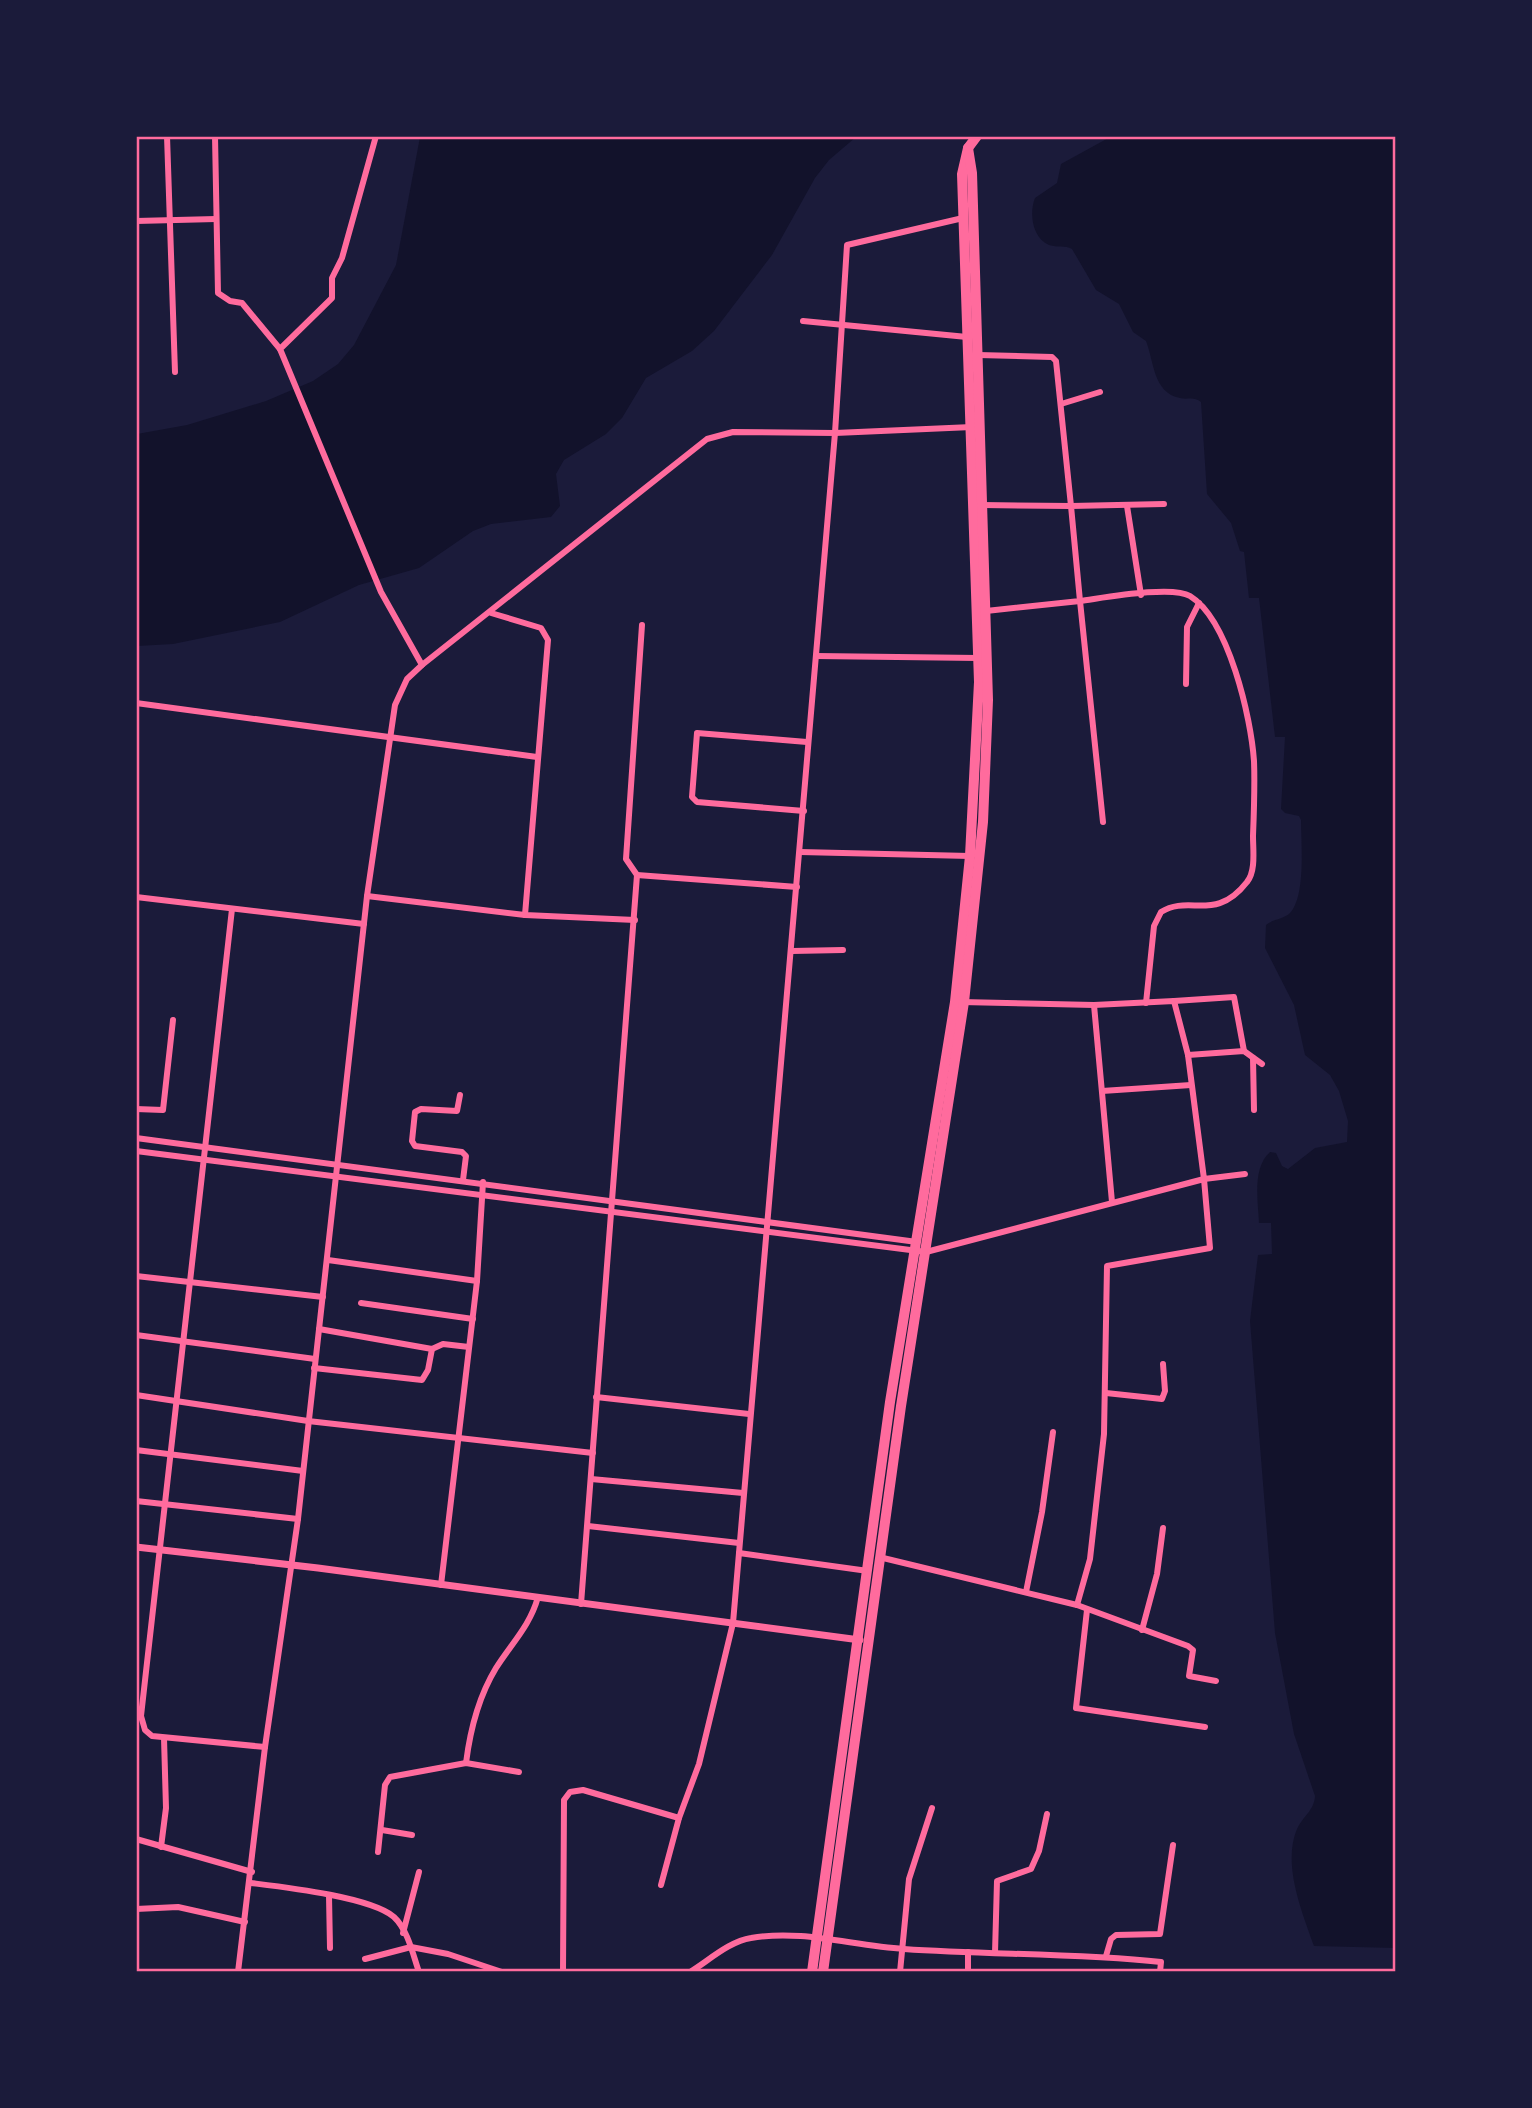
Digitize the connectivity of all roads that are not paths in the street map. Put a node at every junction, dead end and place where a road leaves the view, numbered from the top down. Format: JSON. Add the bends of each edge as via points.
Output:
{"nodes":[{"id":1,"x":167,"y":136,"type":"edge"},
{"id":2,"x":215,"y":136,"type":"edge"},
{"id":3,"x":376,"y":136,"type":"edge"},
{"id":4,"x":977,"y":136,"type":"edge"},
{"id":5,"x":968,"y":148,"type":"junction"},
{"id":6,"x":963,"y":218,"type":"junction"},
{"id":7,"x":216,"y":219,"type":"junction"},
{"id":8,"x":168,"y":220,"type":"junction"},
{"id":9,"x":136,"y":221,"type":"edge"},
{"id":10,"x":803,"y":321,"type":"dead end"},
{"id":11,"x":844,"y":324,"type":"junction"},
{"id":12,"x":967,"y":337,"type":"junction"},
{"id":13,"x":280,"y":349,"type":"junction"},
{"id":14,"x":978,"y":355,"type":"junction"},
{"id":15,"x":175,"y":372,"type":"dead end"},
{"id":16,"x":1100,"y":392,"type":"dead end"},
{"id":17,"x":1061,"y":404,"type":"junction"},
{"id":18,"x":981,"y":426,"type":"junction"},
{"id":19,"x":969,"y":427,"type":"junction"},
{"id":20,"x":835,"y":433,"type":"junction"},
{"id":21,"x":1164,"y":504,"type":"dead end"},
{"id":22,"x":982,"y":505,"type":"junction"},
{"id":23,"x":1071,"y":506,"type":"junction"},
{"id":24,"x":1127,"y":506,"type":"junction"},
{"id":25,"x":1140,"y":595,"type":"junction"},
{"id":26,"x":1080,"y":601,"type":"junction"},
{"id":27,"x":1199,"y":603,"type":"junction"},
{"id":28,"x":986,"y":611,"type":"junction"},
{"id":29,"x":491,"y":612,"type":"junction"},
{"id":30,"x":642,"y":625,"type":"dead end"},
{"id":31,"x":816,"y":656,"type":"junction"},
{"id":32,"x":978,"y":658,"type":"junction"},
{"id":33,"x":422,"y":665,"type":"junction"},
{"id":34,"x":1186,"y":684,"type":"dead end"},
{"id":35,"x":136,"y":703,"type":"edge"},
{"id":36,"x":390,"y":736,"type":"junction"},
{"id":37,"x":807,"y":742,"type":"junction"},
{"id":38,"x":537,"y":757,"type":"junction"},
{"id":39,"x":804,"y":811,"type":"junction"},
{"id":40,"x":1103,"y":822,"type":"dead end"},
{"id":41,"x":800,"y":852,"type":"junction"},
{"id":42,"x":970,"y":856,"type":"junction"},
{"id":43,"x":637,"y":875,"type":"junction"},
{"id":44,"x":797,"y":887,"type":"junction"},
{"id":45,"x":367,"y":896,"type":"junction"},
{"id":46,"x":136,"y":897,"type":"edge"},
{"id":47,"x":232,"y":909,"type":"junction"},
{"id":48,"x":525,"y":915,"type":"junction"},
{"id":49,"x":635,"y":920,"type":"junction"},
{"id":50,"x":364,"y":924,"type":"junction"},
{"id":51,"x":843,"y":950,"type":"dead end"},
{"id":52,"x":792,"y":951,"type":"junction"},
{"id":53,"x":1174,"y":1001,"type":"junction"},
{"id":54,"x":960,"y":1002,"type":"junction"},
{"id":55,"x":1146,"y":1003,"type":"junction"},
{"id":56,"x":1094,"y":1005,"type":"junction"},
{"id":57,"x":173,"y":1020,"type":"dead end"},
{"id":58,"x":1244,"y":1051,"type":"junction"},
{"id":59,"x":1188,"y":1055,"type":"junction"},
{"id":60,"x":1253,"y":1058,"type":"junction"},
{"id":61,"x":1262,"y":1063,"type":"dead end"},
{"id":62,"x":1191,"y":1085,"type":"junction"},
{"id":63,"x":1102,"y":1091,"type":"junction"},
{"id":64,"x":460,"y":1096,"type":"dead end"},
{"id":65,"x":136,"y":1109,"type":"edge"},
{"id":66,"x":1254,"y":1110,"type":"dead end"},
{"id":67,"x":136,"y":1138,"type":"edge"},
{"id":68,"x":206,"y":1147,"type":"junction"},
{"id":69,"x":136,"y":1151,"type":"edge"},
{"id":70,"x":204,"y":1160,"type":"junction"},
{"id":71,"x":338,"y":1164,"type":"junction"},
{"id":72,"x":1245,"y":1174,"type":"dead end"},
{"id":73,"x":338,"y":1179,"type":"junction"},
{"id":74,"x":1204,"y":1179,"type":"junction"},
{"id":75,"x":463,"y":1180,"type":"junction"},
{"id":76,"x":483,"y":1182,"type":"junction"},
{"id":77,"x":483,"y":1196,"type":"junction"},
{"id":78,"x":614,"y":1202,"type":"junction"},
{"id":79,"x":1112,"y":1202,"type":"junction"},
{"id":80,"x":613,"y":1214,"type":"junction"},
{"id":81,"x":769,"y":1222,"type":"junction"},
{"id":82,"x":768,"y":1232,"type":"junction"},
{"id":83,"x":914,"y":1246,"type":"junction"},
{"id":84,"x":930,"y":1247,"type":"junction"},
{"id":85,"x":328,"y":1260,"type":"junction"},
{"id":86,"x":136,"y":1276,"type":"edge"},
{"id":87,"x":477,"y":1281,"type":"junction"},
{"id":88,"x":188,"y":1283,"type":"junction"},
{"id":89,"x":323,"y":1297,"type":"junction"},
{"id":90,"x":361,"y":1303,"type":"dead end"},
{"id":91,"x":472,"y":1319,"type":"junction"},
{"id":92,"x":319,"y":1329,"type":"junction"},
{"id":93,"x":136,"y":1335,"type":"edge"},
{"id":94,"x":182,"y":1342,"type":"junction"},
{"id":95,"x":469,"y":1347,"type":"junction"},
{"id":96,"x":432,"y":1349,"type":"junction"},
{"id":97,"x":315,"y":1359,"type":"junction"},
{"id":98,"x":1163,"y":1364,"type":"dead end"},
{"id":99,"x":314,"y":1368,"type":"junction"},
{"id":100,"x":1106,"y":1393,"type":"junction"},
{"id":101,"x":136,"y":1395,"type":"edge"},
{"id":102,"x":596,"y":1397,"type":"junction"},
{"id":103,"x":175,"y":1401,"type":"junction"},
{"id":104,"x":749,"y":1414,"type":"junction"},
{"id":105,"x":308,"y":1420,"type":"junction"},
{"id":106,"x":1053,"y":1432,"type":"dead end"},
{"id":107,"x":460,"y":1440,"type":"junction"},
{"id":108,"x":136,"y":1450,"type":"edge"},
{"id":109,"x":593,"y":1453,"type":"junction"},
{"id":110,"x":170,"y":1455,"type":"junction"},
{"id":111,"x":303,"y":1471,"type":"junction"},
{"id":112,"x":591,"y":1479,"type":"junction"},
{"id":113,"x":743,"y":1493,"type":"junction"},
{"id":114,"x":136,"y":1501,"type":"edge"},
{"id":115,"x":163,"y":1504,"type":"junction"},
{"id":116,"x":298,"y":1519,"type":"junction"},
{"id":117,"x":588,"y":1526,"type":"junction"},
{"id":118,"x":1163,"y":1528,"type":"dead end"},
{"id":119,"x":739,"y":1543,"type":"junction"},
{"id":120,"x":136,"y":1547,"type":"edge"},
{"id":121,"x":158,"y":1550,"type":"junction"},
{"id":122,"x":739,"y":1553,"type":"junction"},
{"id":123,"x":879,"y":1558,"type":"junction"},
{"id":124,"x":292,"y":1565,"type":"junction"},
{"id":125,"x":868,"y":1571,"type":"junction"},
{"id":126,"x":442,"y":1585,"type":"junction"},
{"id":127,"x":1026,"y":1592,"type":"junction"},
{"id":128,"x":538,"y":1597,"type":"junction"},
{"id":129,"x":581,"y":1604,"type":"junction"},
{"id":130,"x":1077,"y":1605,"type":"junction"},
{"id":131,"x":1087,"y":1610,"type":"junction"},
{"id":132,"x":733,"y":1623,"type":"junction"},
{"id":133,"x":1142,"y":1630,"type":"junction"},
{"id":134,"x":863,"y":1640,"type":"junction"},
{"id":135,"x":1216,"y":1681,"type":"dead end"},
{"id":136,"x":1205,"y":1727,"type":"dead end"},
{"id":137,"x":164,"y":1738,"type":"junction"},
{"id":138,"x":265,"y":1747,"type":"junction"},
{"id":139,"x":466,"y":1763,"type":"junction"},
{"id":140,"x":519,"y":1772,"type":"dead end"},
{"id":141,"x":932,"y":1808,"type":"dead end"},
{"id":142,"x":1047,"y":1814,"type":"dead end"},
{"id":143,"x":679,"y":1818,"type":"junction"},
{"id":144,"x":382,"y":1830,"type":"junction"},
{"id":145,"x":412,"y":1835,"type":"dead end"},
{"id":146,"x":136,"y":1839,"type":"edge"},
{"id":147,"x":1173,"y":1845,"type":"dead end"},
{"id":148,"x":161,"y":1847,"type":"junction"},
{"id":149,"x":378,"y":1852,"type":"dead end"},
{"id":150,"x":252,"y":1872,"type":"junction"},
{"id":151,"x":419,"y":1872,"type":"dead end"},
{"id":152,"x":251,"y":1883,"type":"junction"},
{"id":153,"x":661,"y":1885,"type":"dead end"},
{"id":154,"x":330,"y":1896,"type":"junction"},
{"id":155,"x":136,"y":1909,"type":"edge"},
{"id":156,"x":245,"y":1922,"type":"junction"},
{"id":157,"x":404,"y":1933,"type":"junction"},
{"id":158,"x":822,"y":1938,"type":"junction"},
{"id":159,"x":411,"y":1947,"type":"junction"},
{"id":160,"x":330,"y":1948,"type":"dead end"},
{"id":161,"x":902,"y":1949,"type":"junction"},
{"id":162,"x":968,"y":1952,"type":"junction"},
{"id":163,"x":995,"y":1953,"type":"junction"},
{"id":164,"x":1106,"y":1956,"type":"junction"},
{"id":165,"x":365,"y":1959,"type":"dead end"},
{"id":166,"x":238,"y":1972,"type":"edge"},
{"id":167,"x":419,"y":1972,"type":"edge"},
{"id":168,"x":502,"y":1972,"type":"edge"},
{"id":169,"x":563,"y":1972,"type":"edge"},
{"id":170,"x":690,"y":1972,"type":"edge"},
{"id":171,"x":812,"y":1972,"type":"edge"},
{"id":172,"x":823,"y":1972,"type":"edge"},
{"id":173,"x":900,"y":1972,"type":"edge"},
{"id":174,"x":968,"y":1972,"type":"edge"},
{"id":175,"x":1160,"y":1972,"type":"edge"}],
"edges":[{"from":1,"to":8,"type":"street"},
{"from":2,"to":7,"type":"street"},
{"from":3,"to":13,"type":"street","via":[[342,258],[332,278],[332,298]]},
{"from":4,"to":5,"type":"highway"},
{"from":5,"to":6,"type":"highway","via":[[962,174]]},
{"from":5,"to":14,"type":"highway"},
{"from":6,"to":11,"type":"street","via":[[848,244]]},
{"from":6,"to":12,"type":"highway"},
{"from":7,"to":8,"type":"street"},
{"from":7,"to":13,"type":"street","via":[[218,293],[230,302],[241,302]]},
{"from":8,"to":9,"type":"street"},
{"from":8,"to":15,"type":"street"},
{"from":10,"to":11,"type":"street"},
{"from":11,"to":12,"type":"street"},
{"from":11,"to":20,"type":"street"},
{"from":12,"to":19,"type":"highway"},
{"from":13,"to":33,"type":"street","via":[[381,592]]},
{"from":14,"to":17,"type":"street","via":[[1054,358]]},
{"from":14,"to":18,"type":"highway"},
{"from":16,"to":17,"type":"street"},
{"from":17,"to":23,"type":"street"},
{"from":18,"to":19,"type":"street"},
{"from":18,"to":22,"type":"highway"},
{"from":19,"to":20,"type":"street"},
{"from":19,"to":32,"type":"highway"},
{"from":20,"to":29,"type":"street","via":[[733,432],[714,436]]},
{"from":20,"to":31,"type":"street"},
{"from":21,"to":24,"type":"street"},
{"from":22,"to":23,"type":"street"},
{"from":22,"to":28,"type":"highway"},
{"from":23,"to":24,"type":"street"},
{"from":23,"to":26,"type":"street"},
{"from":24,"to":25,"type":"street"},
{"from":25,"to":26,"type":"street"},
{"from":25,"to":27,"type":"street","via":[[1178,592]]},
{"from":26,"to":28,"type":"street"},
{"from":26,"to":40,"type":"street"},
{"from":27,"to":34,"type":"street","via":[[1187,627]]},
{"from":27,"to":55,"type":"street","via":[[1228,649],[1253,752],[1251,875],[1232,898],[1219,905],[1161,912],[1154,926]]},
{"from":28,"to":54,"type":"highway","via":[[984,822]]},
{"from":29,"to":33,"type":"street"},
{"from":29,"to":38,"type":"street","via":[[541,628],[548,639]]},
{"from":30,"to":43,"type":"street","via":[[626,859]]},
{"from":31,"to":32,"type":"street"},
{"from":31,"to":37,"type":"street"},
{"from":32,"to":42,"type":"highway"},
{"from":33,"to":36,"type":"street","via":[[402,687]]},
{"from":35,"to":36,"type":"street"},
{"from":36,"to":38,"type":"street"},
{"from":36,"to":45,"type":"street"},
{"from":37,"to":39,"type":"street"},
{"from":37,"to":39,"type":"street","via":[[697,733],[692,797],[697,802]]},
{"from":38,"to":48,"type":"street"},
{"from":39,"to":41,"type":"street"},
{"from":41,"to":42,"type":"street"},
{"from":41,"to":44,"type":"street"},
{"from":42,"to":54,"type":"highway"},
{"from":43,"to":44,"type":"street"},
{"from":43,"to":49,"type":"street"},
{"from":44,"to":52,"type":"street"},
{"from":45,"to":48,"type":"street"},
{"from":45,"to":50,"type":"street"},
{"from":46,"to":47,"type":"street"},
{"from":47,"to":50,"type":"street"},
{"from":47,"to":68,"type":"street"},
{"from":48,"to":49,"type":"street"},
{"from":49,"to":78,"type":"street"},
{"from":50,"to":71,"type":"street"},
{"from":51,"to":52,"type":"street"},
{"from":52,"to":81,"type":"street"},
{"from":53,"to":55,"type":"street"},
{"from":53,"to":58,"type":"street","via":[[1234,997]]},
{"from":53,"to":59,"type":"street"},
{"from":54,"to":56,"type":"street"},
{"from":54,"to":83,"type":"highway"},
{"from":54,"to":84,"type":"highway"},
{"from":55,"to":56,"type":"street"},
{"from":56,"to":63,"type":"street"},
{"from":57,"to":65,"type":"street","via":[[163,1110]]},
{"from":58,"to":59,"type":"street"},
{"from":58,"to":60,"type":"street"},
{"from":59,"to":62,"type":"street"},
{"from":60,"to":61,"type":"street"},
{"from":60,"to":66,"type":"street"},
{"from":62,"to":63,"type":"street"},
{"from":62,"to":74,"type":"street"},
{"from":63,"to":79,"type":"street"},
{"from":64,"to":75,"type":"street","via":[[457,1111],[415,1112],[412,1141],[415,1146],[462,1152],[466,1156]]},
{"from":67,"to":68,"type":"street"},
{"from":68,"to":70,"type":"street"},
{"from":68,"to":71,"type":"street"},
{"from":69,"to":70,"type":"street"},
{"from":70,"to":73,"type":"street"},
{"from":70,"to":88,"type":"street"},
{"from":71,"to":73,"type":"street"},
{"from":71,"to":75,"type":"street"},
{"from":72,"to":74,"type":"street"},
{"from":73,"to":77,"type":"street"},
{"from":73,"to":85,"type":"street"},
{"from":74,"to":79,"type":"street"},
{"from":74,"to":100,"type":"street","via":[[1210,1248],[1107,1266]]},
{"from":75,"to":76,"type":"street"},
{"from":76,"to":77,"type":"street"},
{"from":76,"to":78,"type":"street"},
{"from":77,"to":80,"type":"street"},
{"from":77,"to":87,"type":"street"},
{"from":78,"to":80,"type":"street"},
{"from":78,"to":81,"type":"street"},
{"from":79,"to":84,"type":"street"},
{"from":80,"to":82,"type":"street"},
{"from":80,"to":102,"type":"street"},
{"from":81,"to":82,"type":"street"},
{"from":81,"to":83,"type":"street"},
{"from":82,"to":83,"type":"street"},
{"from":82,"to":104,"type":"street"},
{"from":83,"to":84,"type":"street"},
{"from":83,"to":125,"type":"highway"},
{"from":84,"to":123,"type":"highway"},
{"from":85,"to":87,"type":"street"},
{"from":85,"to":89,"type":"street"},
{"from":86,"to":88,"type":"street"},
{"from":87,"to":91,"type":"street"},
{"from":88,"to":89,"type":"street"},
{"from":88,"to":94,"type":"street"},
{"from":89,"to":92,"type":"street"},
{"from":90,"to":91,"type":"street"},
{"from":91,"to":95,"type":"street"},
{"from":92,"to":96,"type":"street"},
{"from":92,"to":97,"type":"street"},
{"from":93,"to":94,"type":"street"},
{"from":94,"to":97,"type":"street"},
{"from":94,"to":103,"type":"street"},
{"from":95,"to":96,"type":"street","via":[[443,1344]]},
{"from":95,"to":107,"type":"street"},
{"from":96,"to":99,"type":"street","via":[[422,1380]]},
{"from":97,"to":99,"type":"street"},
{"from":98,"to":100,"type":"street","via":[[1162,1399]]},
{"from":99,"to":105,"type":"street"},
{"from":100,"to":130,"type":"street","via":[[1093,1541]]},
{"from":101,"to":103,"type":"street"},
{"from":102,"to":104,"type":"street"},
{"from":102,"to":109,"type":"street"},
{"from":103,"to":105,"type":"street"},
{"from":103,"to":110,"type":"street"},
{"from":104,"to":113,"type":"street"},
{"from":105,"to":107,"type":"street"},
{"from":105,"to":111,"type":"street"},
{"from":106,"to":127,"type":"street"},
{"from":107,"to":109,"type":"street"},
{"from":107,"to":126,"type":"street"},
{"from":108,"to":110,"type":"street"},
{"from":109,"to":112,"type":"street"},
{"from":110,"to":111,"type":"street"},
{"from":110,"to":115,"type":"street"},
{"from":111,"to":116,"type":"street"},
{"from":112,"to":113,"type":"street"},
{"from":112,"to":117,"type":"street"},
{"from":113,"to":119,"type":"street"},
{"from":114,"to":115,"type":"street"},
{"from":115,"to":116,"type":"street"},
{"from":115,"to":121,"type":"street"},
{"from":116,"to":124,"type":"street"},
{"from":117,"to":119,"type":"street"},
{"from":117,"to":129,"type":"street"},
{"from":118,"to":133,"type":"street"},
{"from":119,"to":122,"type":"street"},
{"from":120,"to":121,"type":"street"},
{"from":121,"to":124,"type":"street"},
{"from":121,"to":137,"type":"street","via":[[141,1716],[148,1735]]},
{"from":122,"to":125,"type":"street"},
{"from":122,"to":132,"type":"street"},
{"from":123,"to":127,"type":"street"},
{"from":123,"to":134,"type":"highway"},
{"from":124,"to":126,"type":"street"},
{"from":124,"to":138,"type":"street"},
{"from":125,"to":134,"type":"highway"},
{"from":126,"to":128,"type":"street"},
{"from":127,"to":130,"type":"street"},
{"from":128,"to":129,"type":"street"},
{"from":128,"to":139,"type":"street","via":[[529,1622],[489,1679]]},
{"from":129,"to":132,"type":"street"},
{"from":130,"to":131,"type":"street"},
{"from":131,"to":133,"type":"street"},
{"from":131,"to":136,"type":"street","via":[[1076,1708]]},
{"from":132,"to":134,"type":"street"},
{"from":132,"to":143,"type":"street","via":[[699,1764]]},
{"from":133,"to":135,"type":"street","via":[[1191,1647],[1189,1676]]},
{"from":134,"to":158,"type":"highway"},
{"from":137,"to":138,"type":"street"},
{"from":137,"to":148,"type":"street","via":[[166,1808]]},
{"from":138,"to":150,"type":"street"},
{"from":139,"to":140,"type":"street"},
{"from":139,"to":144,"type":"street","via":[[389,1778]]},
{"from":141,"to":161,"type":"street","via":[[909,1879]]},
{"from":142,"to":163,"type":"street","via":[[1031,1870],[997,1881]]},
{"from":143,"to":153,"type":"street"},
{"from":143,"to":169,"type":"street","via":[[583,1790],[566,1797],[562,1823]]},
{"from":144,"to":145,"type":"street"},
{"from":144,"to":149,"type":"street"},
{"from":146,"to":148,"type":"street"},
{"from":147,"to":164,"type":"street","via":[[1160,1934],[1116,1935]]},
{"from":148,"to":150,"type":"street"},
{"from":150,"to":152,"type":"street"},
{"from":151,"to":157,"type":"street"},
{"from":152,"to":154,"type":"street"},
{"from":152,"to":156,"type":"street"},
{"from":154,"to":157,"type":"street","via":[[387,1913]]},
{"from":154,"to":160,"type":"street"},
{"from":155,"to":156,"type":"street","via":[[178,1907]]},
{"from":156,"to":166,"type":"street"},
{"from":157,"to":159,"type":"street"},
{"from":158,"to":161,"type":"street"},
{"from":158,"to":170,"type":"street","via":[[746,1939]]},
{"from":158,"to":171,"type":"highway"},
{"from":158,"to":172,"type":"highway"},
{"from":159,"to":165,"type":"street"},
{"from":159,"to":167,"type":"street"},
{"from":159,"to":168,"type":"street"},
{"from":161,"to":162,"type":"street"},
{"from":161,"to":173,"type":"street"},
{"from":162,"to":163,"type":"street"},
{"from":162,"to":174,"type":"street"},
{"from":163,"to":164,"type":"street"},
{"from":164,"to":175,"type":"street","via":[[1161,1962]]}]}
